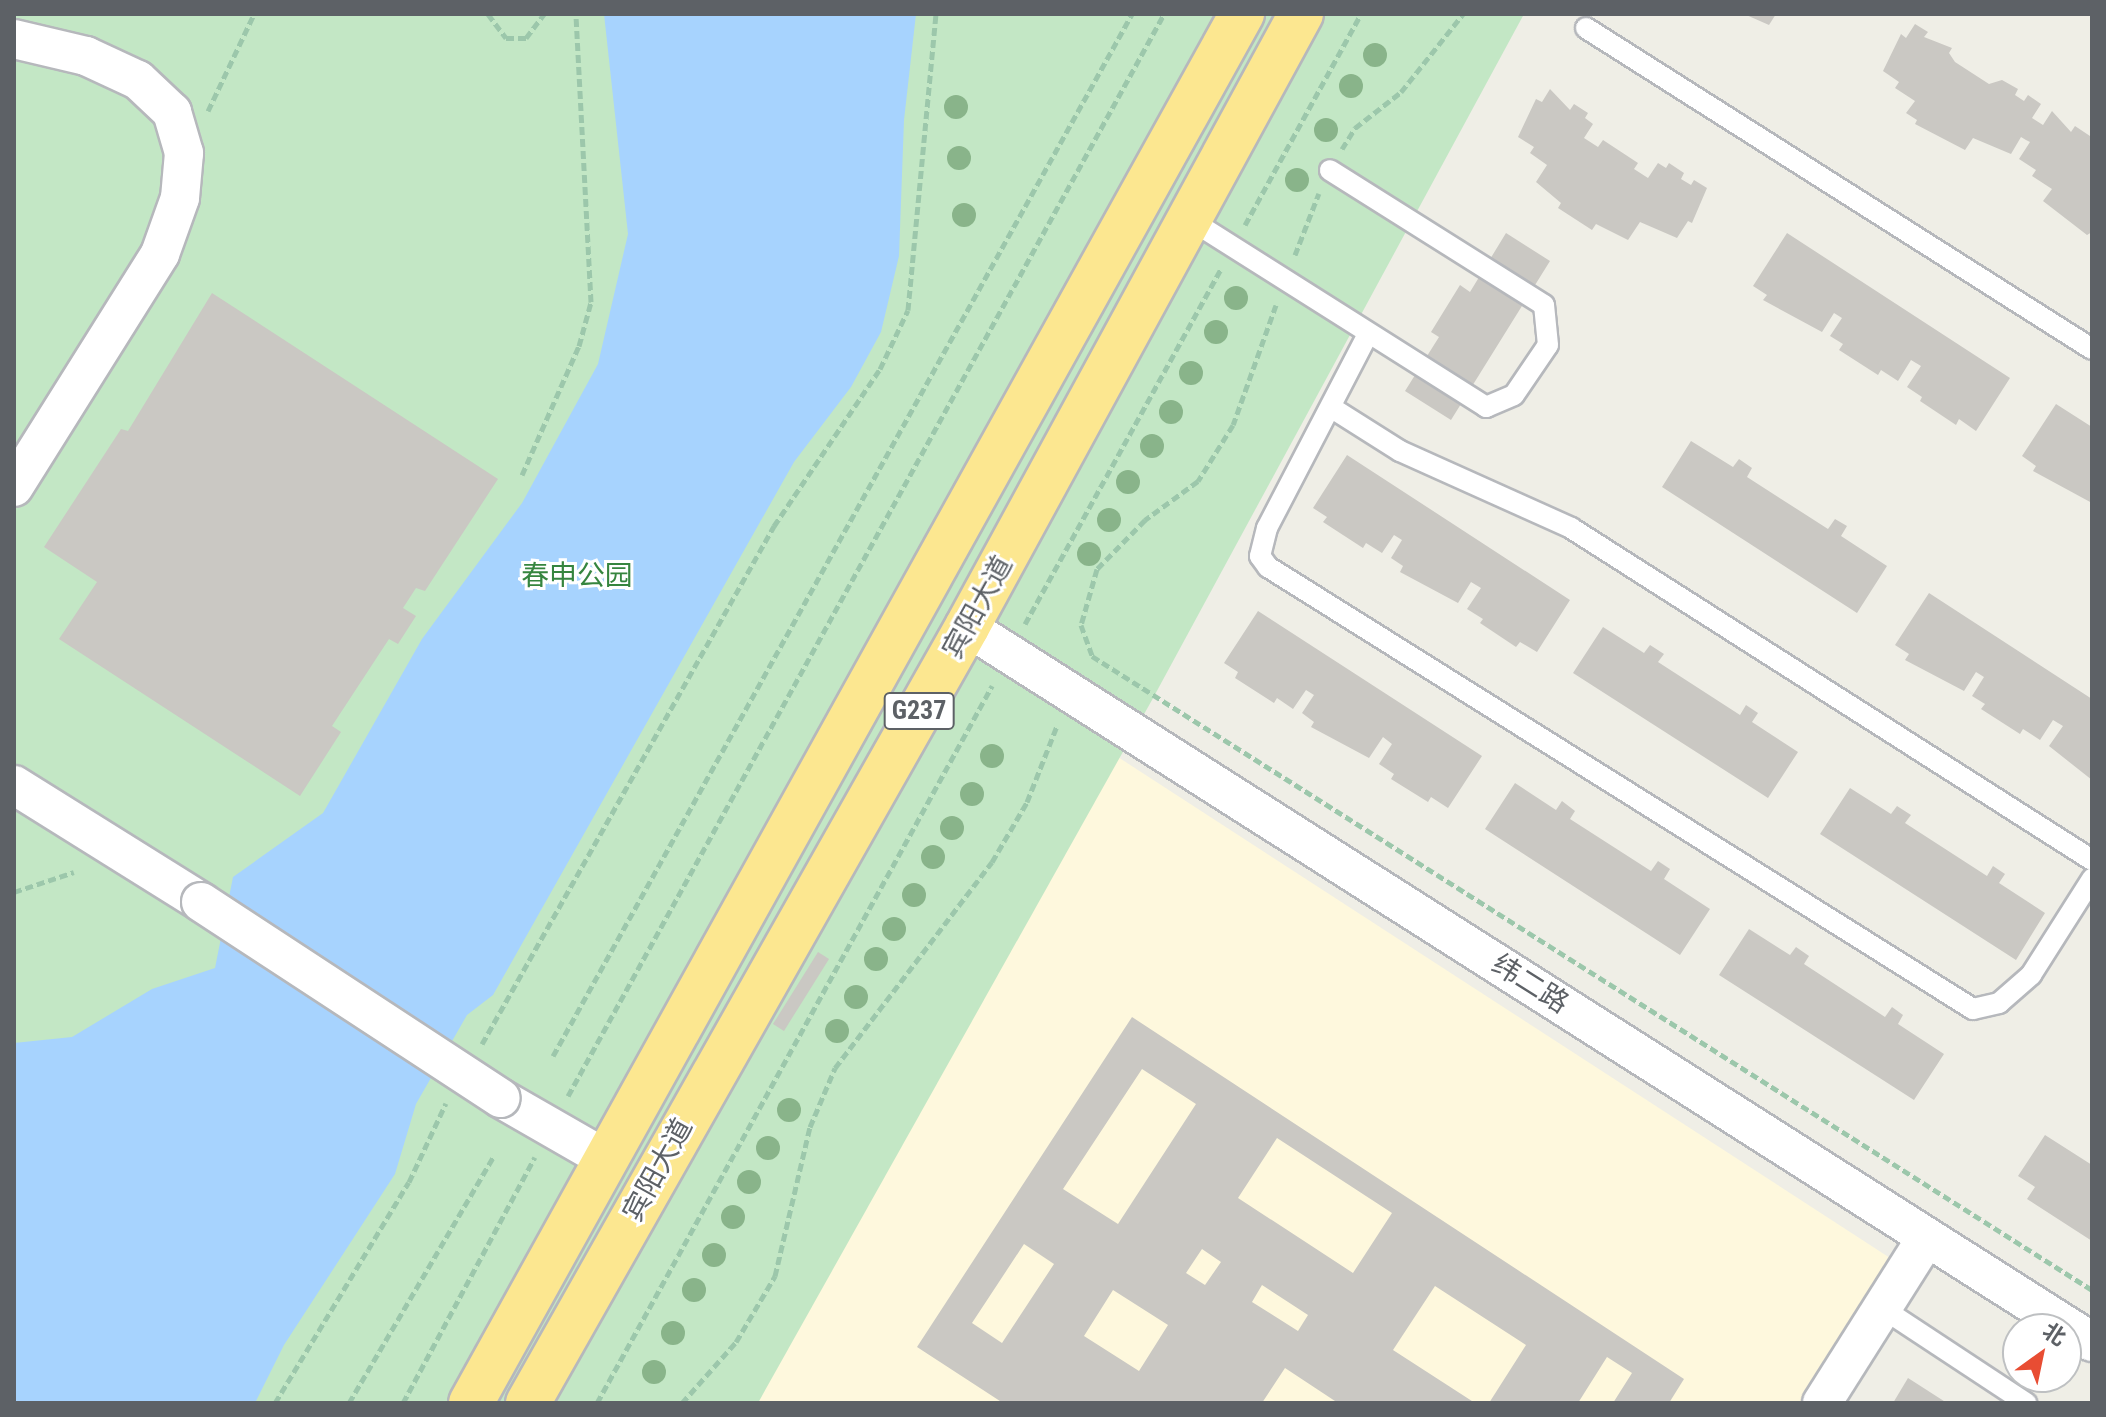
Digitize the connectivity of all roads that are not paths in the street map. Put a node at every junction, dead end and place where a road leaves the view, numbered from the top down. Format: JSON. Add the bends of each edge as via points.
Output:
{"nodes":[{"id":1,"x":1242,"y":14,"type":"edge"},
{"id":2,"x":1301,"y":14,"type":"edge"},
{"id":3,"x":1586,"y":28,"type":"dead end"},
{"id":4,"x":14,"y":39,"type":"edge"},
{"id":5,"x":1330,"y":170,"type":"dead end"},
{"id":6,"x":1189,"y":219,"type":"junction"},
{"id":7,"x":1368,"y":334,"type":"junction"},
{"id":8,"x":2092,"y":349,"type":"edge"},
{"id":9,"x":1332,"y":408,"type":"junction"},
{"id":10,"x":14,"y":487,"type":"edge"},
{"id":11,"x":967,"y":627,"type":"junction"},
{"id":12,"x":14,"y":785,"type":"edge"},
{"id":13,"x":2092,"y":860,"type":"edge"},
{"id":14,"x":2092,"y":879,"type":"edge"},
{"id":15,"x":606,"y":1159,"type":"junction"},
{"id":16,"x":1917,"y":1253,"type":"dead end"},
{"id":17,"x":1882,"y":1308,"type":"junction"},
{"id":18,"x":2092,"y":1342,"type":"edge"},
{"id":19,"x":471,"y":1403,"type":"edge"},
{"id":20,"x":528,"y":1403,"type":"edge"},
{"id":21,"x":1822,"y":1403,"type":"edge"},
{"id":22,"x":2026,"y":1403,"type":"edge"}],
"edges":[{"from":1,"to":15,"type":"highway","name":"宾阳大道","number":"G237"},
{"from":2,"to":6,"type":"highway","name":"宾阳大道","number":"G237"},
{"from":3,"to":8,"type":"lane"},
{"from":4,"to":10,"type":"street","via":[[86,56],[138,80],[172,112],[184,153],[180,198],[160,254]]},
{"from":5,"to":7,"type":"lane","via":[[1544,305],[1548,345],[1514,395],[1486,407]]},
{"from":6,"to":7,"type":"lane"},
{"from":6,"to":11,"type":"highway","name":"宾阳大道","number":"G237"},
{"from":7,"to":9,"type":"lane"},
{"from":9,"to":13,"type":"lane","via":[[1400,451],[1571,528]]},
{"from":9,"to":14,"type":"lane","via":[[1267,528],[1260,556],[1268,567],[1973,1009],[1999,1003],[2031,975]]},
{"from":11,"to":18,"type":"street","name":"纬二路"},
{"from":11,"to":20,"type":"highway","name":"宾阳大道","number":"G237"},
{"from":12,"to":15,"type":"street","bridge":true,"via":[[500,1098]]},
{"from":15,"to":19,"type":"highway","name":"宾阳大道","number":"G237"},
{"from":16,"to":17,"type":"street"},
{"from":17,"to":21,"type":"street"},
{"from":17,"to":22,"type":"lane"}]}
